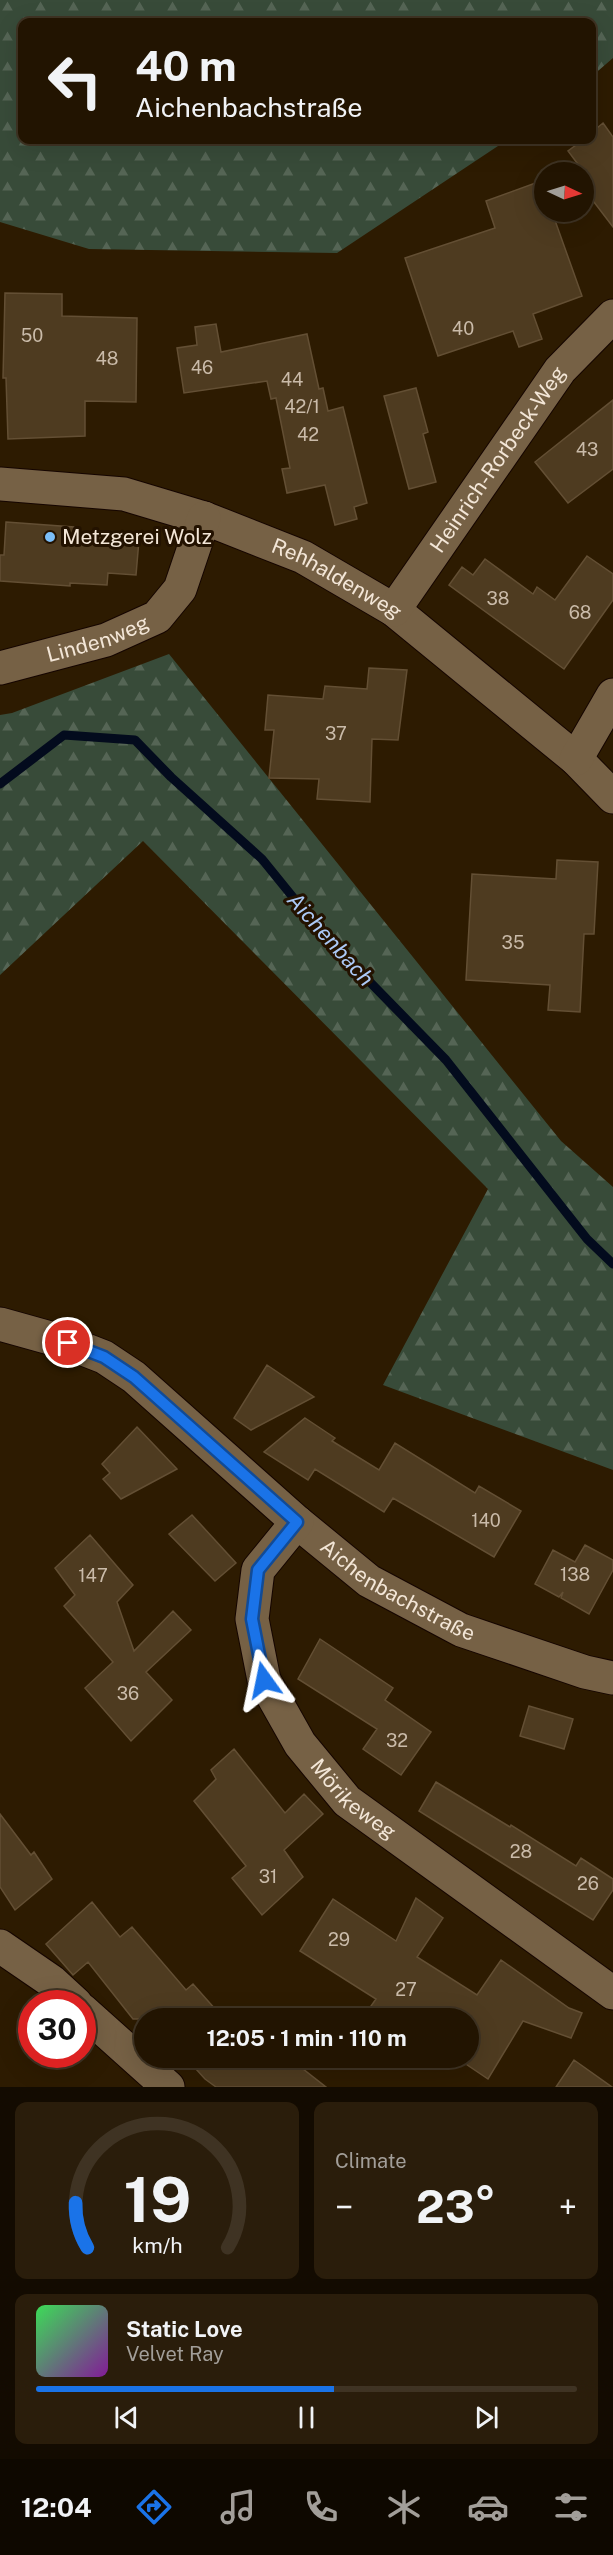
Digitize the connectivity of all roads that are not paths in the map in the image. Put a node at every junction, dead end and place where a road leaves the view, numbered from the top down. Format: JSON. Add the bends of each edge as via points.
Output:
{"nodes":[{"id":1,"x":613,"y":316,"type":"edge"},
{"id":2,"x":0,"y":484,"type":"edge"},
{"id":3,"x":204,"y":518,"type":"junction"},
{"id":4,"x":394,"y":610,"type":"junction"},
{"id":5,"x":0,"y":668,"type":"edge"},
{"id":6,"x":613,"y":695,"type":"edge"},
{"id":7,"x":576,"y":759,"type":"junction"},
{"id":8,"x":613,"y":797,"type":"edge"},
{"id":9,"x":0,"y":1324,"type":"edge"},
{"id":10,"x":297,"y":1522,"type":"junction"},
{"id":11,"x":613,"y":1678,"type":"edge"},
{"id":12,"x":0,"y":1946,"type":"edge"},
{"id":13,"x":61,"y":1990,"type":"edge"},
{"id":14,"x":613,"y":1993,"type":"edge"},
{"id":15,"x":96,"y":2023,"type":"edge"},
{"id":16,"x":168,"y":2087,"type":"edge"}],
"edges":[{"from":1,"to":4,"type":"street","name":"Heinrich-Rorbeck-Weg","via":[[560,370]]},
{"from":2,"to":3,"type":"street","name":"Rehhaldenweg","via":[[124,494]]},
{"from":3,"to":4,"type":"street","name":"Rehhaldenweg","via":[[303,556]]},
{"from":3,"to":5,"type":"street","name":"Lindenweg","via":[[180,589],[157,617],[106,640]]},
{"from":4,"to":7,"type":"street","name":"Rehhaldenweg"},
{"from":6,"to":7,"type":"street"},
{"from":7,"to":8,"type":"street","name":"Rehhaldenweg"},
{"from":9,"to":10,"type":"street","name":"Aichenbachstraße","via":[[104,1357],[134,1377]]},
{"from":10,"to":11,"type":"street","name":"Aichenbachstraße","via":[[369,1581],[461,1630]]},
{"from":10,"to":14,"type":"street","name":"Mörikeweg","via":[[258,1570],[252,1619],[264,1680],[300,1744],[347,1801]]},
{"from":12,"to":13,"type":"street"},
{"from":15,"to":16,"type":"street"}]}
